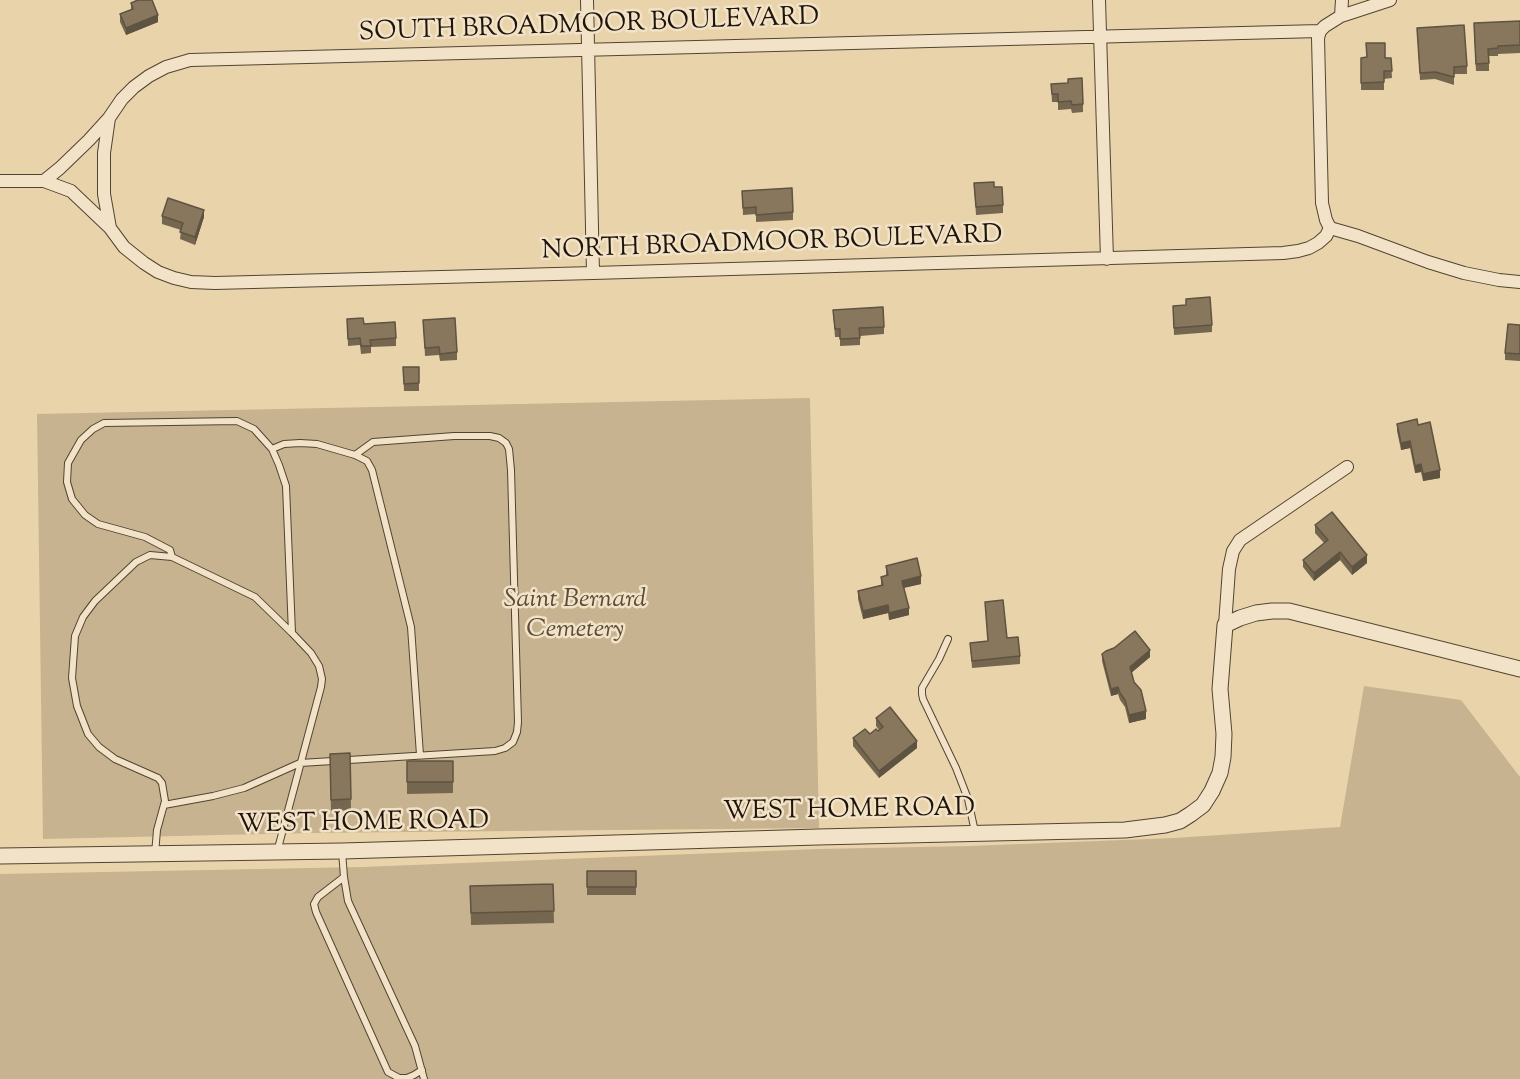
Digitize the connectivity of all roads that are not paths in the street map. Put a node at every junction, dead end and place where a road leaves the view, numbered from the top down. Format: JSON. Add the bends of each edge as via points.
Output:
{"nodes":[{"id":1,"x":587,"y":0,"type":"edge"},
{"id":2,"x":1099,"y":0,"type":"edge"},
{"id":3,"x":1342,"y":0,"type":"edge"},
{"id":4,"x":1390,"y":0,"type":"edge"},
{"id":5,"x":1341,"y":16,"type":"junction"},
{"id":6,"x":1320,"y":31,"type":"junction"},
{"id":7,"x":1100,"y":36,"type":"junction"},
{"id":8,"x":588,"y":49,"type":"junction"},
{"id":9,"x":109,"y":118,"type":"junction"},
{"id":10,"x":0,"y":181,"type":"edge"},
{"id":11,"x":44,"y":181,"type":"junction"},
{"id":12,"x":110,"y":228,"type":"junction"},
{"id":13,"x":1330,"y":228,"type":"junction"},
{"id":14,"x":1107,"y":259,"type":"junction"},
{"id":15,"x":593,"y":273,"type":"junction"},
{"id":16,"x":1520,"y":282,"type":"edge"},
{"id":17,"x":272,"y":449,"type":"junction"},
{"id":18,"x":355,"y":455,"type":"junction"},
{"id":19,"x":1347,"y":467,"type":"dead end"},
{"id":20,"x":172,"y":557,"type":"junction"},
{"id":21,"x":1225,"y":625,"type":"junction"},
{"id":22,"x":292,"y":633,"type":"junction"},
{"id":23,"x":948,"y":639,"type":"dead end"},
{"id":24,"x":1520,"y":669,"type":"edge"},
{"id":25,"x":420,"y":755,"type":"junction"},
{"id":26,"x":300,"y":763,"type":"junction"},
{"id":27,"x":164,"y":805,"type":"junction"},
{"id":28,"x":976,"y":833,"type":"junction"},
{"id":29,"x":342,"y":851,"type":"junction"},
{"id":30,"x":277,"y":852,"type":"junction"},
{"id":31,"x":155,"y":854,"type":"junction"},
{"id":32,"x":0,"y":856,"type":"edge"},
{"id":33,"x":344,"y":877,"type":"junction"},
{"id":34,"x":422,"y":1070,"type":"junction"},
{"id":35,"x":388,"y":1075,"type":"edge"},
{"id":36,"x":424,"y":1079,"type":"edge"}],
"edges":[{"from":1,"to":8,"type":"street"},
{"from":2,"to":7,"type":"street"},
{"from":3,"to":5,"type":"street"},
{"from":4,"to":5,"type":"street"},
{"from":5,"to":6,"type":"street"},
{"from":6,"to":7,"type":"street","name":"SOUTH BROADMOOR BOULEVARD"},
{"from":6,"to":13,"type":"street","via":[[1322,202]]},
{"from":7,"to":8,"type":"street","name":"SOUTH BROADMOOR BOULEVARD"},
{"from":7,"to":14,"type":"street"},
{"from":8,"to":9,"type":"street","name":"SOUTH BROADMOOR BOULEVARD","via":[[190,60],[149,76],[122,99]]},
{"from":8,"to":15,"type":"street"},
{"from":9,"to":11,"type":"street","name":"SOUTH BROADMOOR BOULEVARD"},
{"from":9,"to":12,"type":"street","via":[[104,194]]},
{"from":10,"to":11,"type":"street"},
{"from":11,"to":12,"type":"street","name":"NORTH BROADMOOR BOULEVARD","via":[[71,191]]},
{"from":12,"to":15,"type":"street","name":"NORTH BROADMOOR BOULEVARD","via":[[124,247],[144,263],[158,272],[191,282]]},
{"from":13,"to":14,"type":"street","name":"NORTH BROADMOOR BOULEVARD","via":[[1318,243],[1298,251]]},
{"from":13,"to":16,"type":"street","via":[[1464,273]]},
{"from":14,"to":15,"type":"street","name":"NORTH BROADMOOR BOULEVARD"},
{"from":17,"to":18,"type":"lane","via":[[300,442]]},
{"from":17,"to":20,"type":"lane","via":[[254,429],[237,421],[104,423],[81,440],[68,463],[67,482],[72,499],[98,524],[145,537],[170,550]]},
{"from":17,"to":22,"type":"lane","via":[[286,486]]},
{"from":18,"to":25,"type":"lane","via":[[367,461],[372,470],[411,627]]},
{"from":18,"to":25,"type":"lane","via":[[373,442],[454,436],[499,438],[509,449],[517,732],[513,742],[495,752]]},
{"from":19,"to":21,"type":"street","via":[[1240,540],[1229,569]]},
{"from":20,"to":22,"type":"lane","via":[[255,597]]},
{"from":20,"to":27,"type":"lane","via":[[150,555],[136,562],[95,602],[75,636],[72,678],[88,734],[115,759],[158,778],[164,790]]},
{"from":21,"to":24,"type":"street","via":[[1256,613],[1289,611]]},
{"from":21,"to":28,"type":"street","name":"WEST HOME ROAD","via":[[1221,689],[1223,757],[1220,773],[1203,805],[1180,821],[1166,825],[1125,830]]},
{"from":22,"to":26,"type":"lane","via":[[311,653],[321,679]]},
{"from":23,"to":28,"type":"lane","via":[[922,694],[956,768]]},
{"from":25,"to":26,"type":"lane"},
{"from":26,"to":27,"type":"lane","via":[[244,788]]},
{"from":26,"to":30,"type":"lane"},
{"from":27,"to":31,"type":"lane"},
{"from":28,"to":29,"type":"street","name":"WEST HOME ROAD"},
{"from":29,"to":30,"type":"street","name":"WEST HOME ROAD"},
{"from":29,"to":33,"type":"lane"},
{"from":30,"to":31,"type":"street","name":"WEST HOME ROAD"},
{"from":31,"to":32,"type":"street","name":"WEST HOME ROAD"},
{"from":33,"to":34,"type":"lane","via":[[348,901],[415,1046]]},
{"from":33,"to":35,"type":"lane","via":[[314,904]]},
{"from":34,"to":35,"type":"lane","via":[[406,1078]]},
{"from":34,"to":36,"type":"lane"}]}
